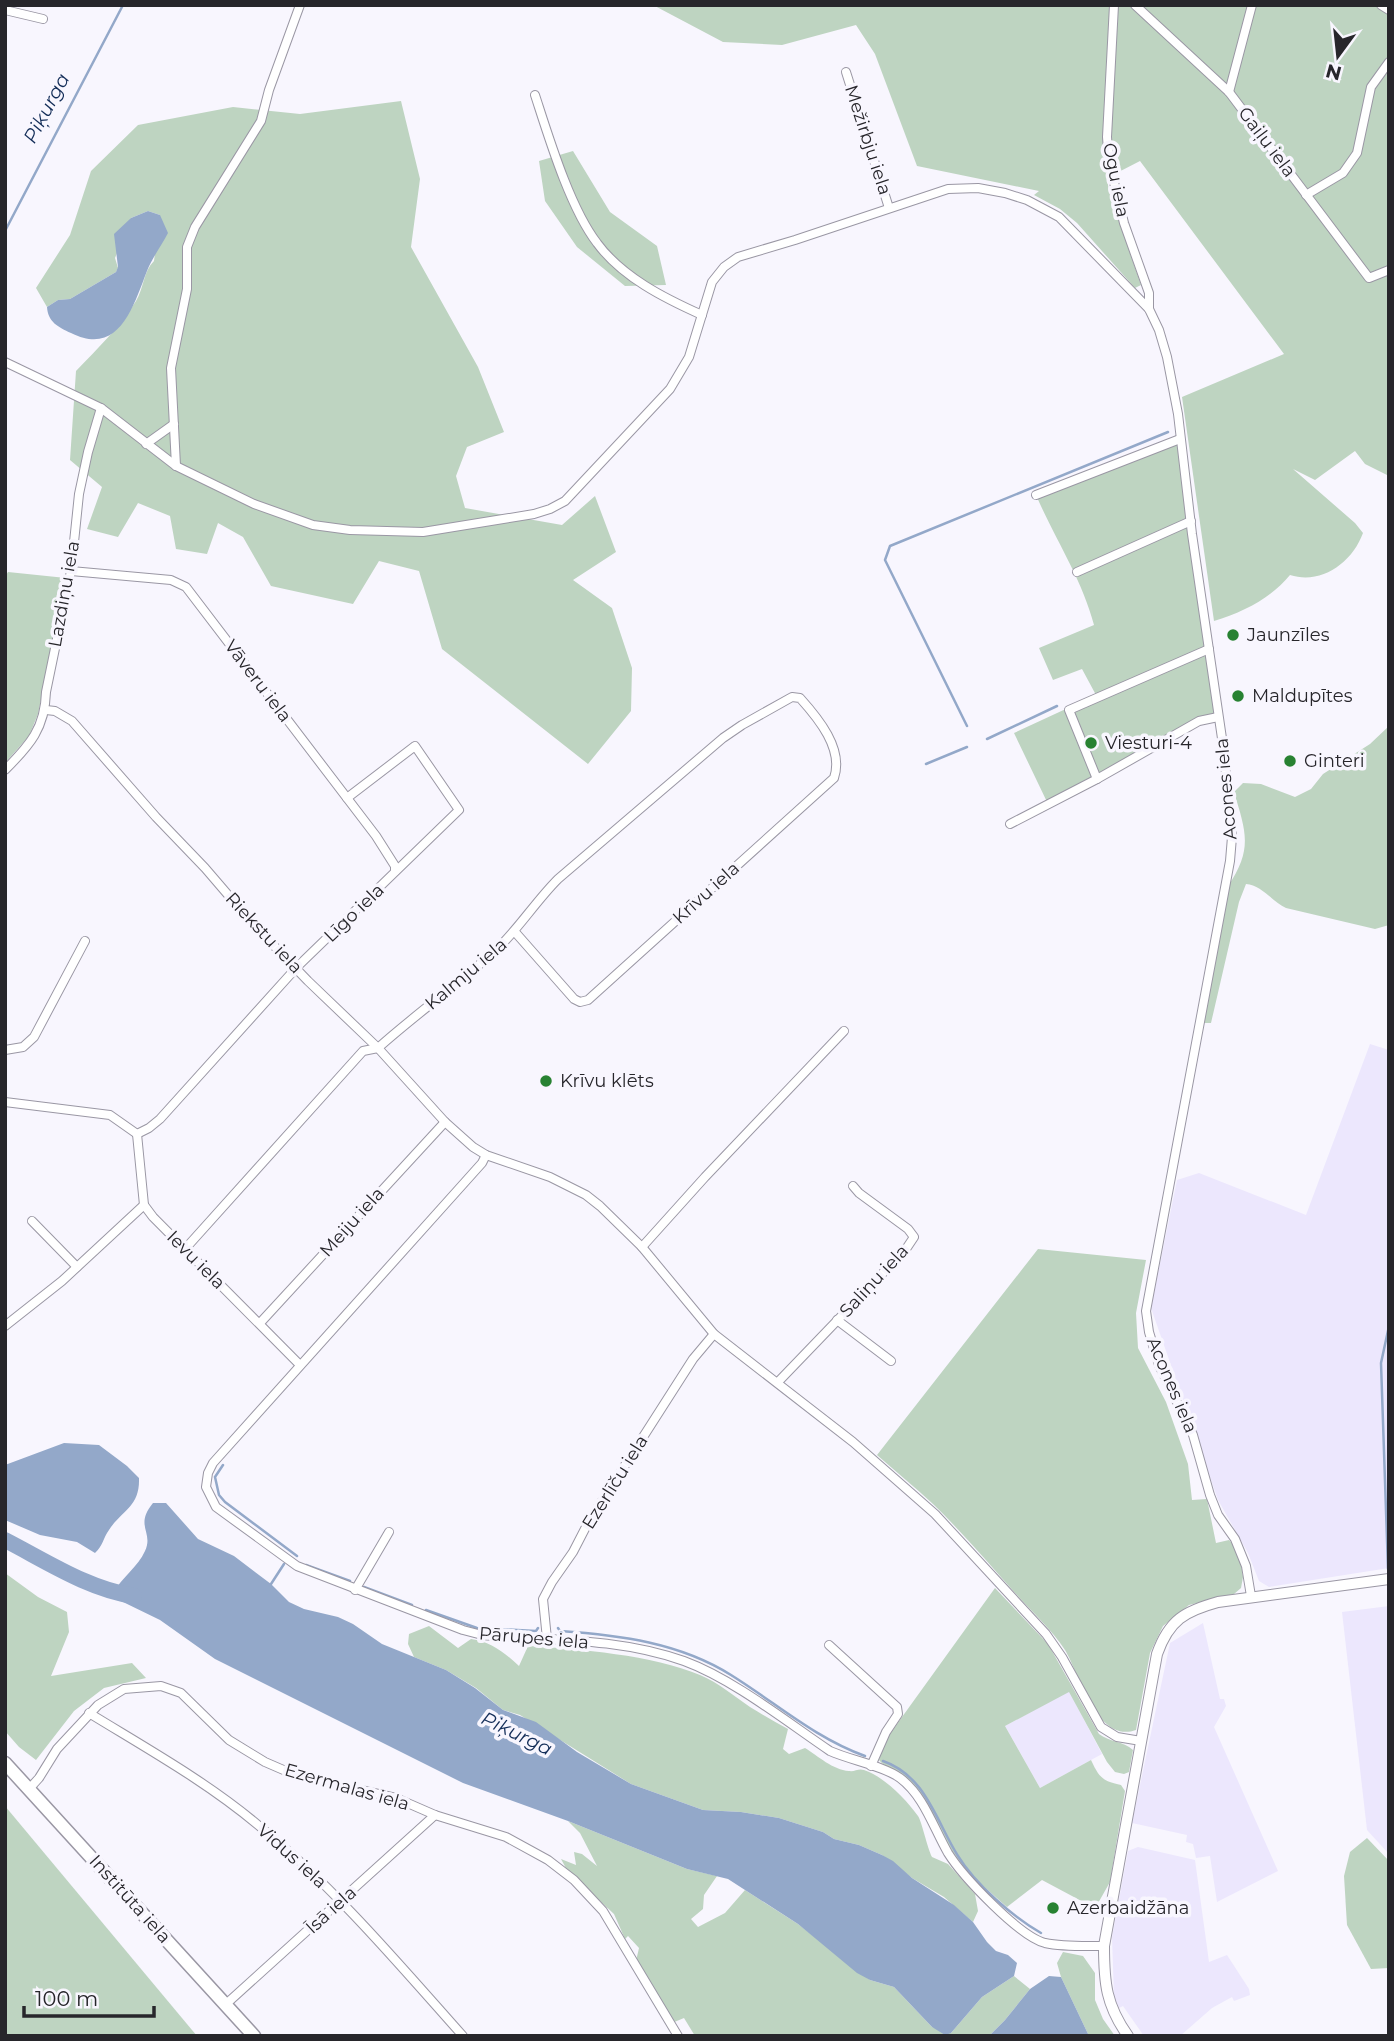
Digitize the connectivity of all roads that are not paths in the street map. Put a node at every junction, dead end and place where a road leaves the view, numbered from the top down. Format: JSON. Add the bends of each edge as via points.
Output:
{"nodes":[{"id":1,"x":300,"y":5,"type":"edge"},
{"id":2,"x":1114,"y":5,"type":"edge"},
{"id":3,"x":1135,"y":5,"type":"edge"},
{"id":4,"x":1252,"y":5,"type":"edge"},
{"id":5,"x":1381,"y":5,"type":"edge"},
{"id":6,"x":5,"y":10,"type":"edge"},
{"id":7,"x":1389,"y":10,"type":"edge"},
{"id":8,"x":43,"y":19,"type":"dead end"},
{"id":9,"x":1389,"y":62,"type":"edge"},
{"id":10,"x":846,"y":72,"type":"dead end"},
{"id":11,"x":1229,"y":92,"type":"junction"},
{"id":12,"x":535,"y":95,"type":"dead end"},
{"id":13,"x":1306,"y":195,"type":"junction"},
{"id":14,"x":889,"y":208,"type":"junction"},
{"id":15,"x":1389,"y":270,"type":"edge"},
{"id":16,"x":1149,"y":309,"type":"junction"},
{"id":17,"x":702,"y":315,"type":"junction"},
{"id":18,"x":5,"y":362,"type":"edge"},
{"id":19,"x":101,"y":408,"type":"junction"},
{"id":20,"x":174,"y":424,"type":"junction"},
{"id":21,"x":1180,"y":439,"type":"junction"},
{"id":22,"x":146,"y":444,"type":"junction"},
{"id":23,"x":176,"y":466,"type":"junction"},
{"id":24,"x":1036,"y":495,"type":"dead end"},
{"id":25,"x":1191,"y":521,"type":"junction"},
{"id":26,"x":71,"y":571,"type":"junction"},
{"id":27,"x":1077,"y":572,"type":"dead end"},
{"id":28,"x":1209,"y":649,"type":"junction"},
{"id":29,"x":800,"y":698,"type":"joint"},
{"id":30,"x":46,"y":710,"type":"junction"},
{"id":31,"x":1218,"y":717,"type":"junction"},
{"id":32,"x":5,"y":770,"type":"edge"},
{"id":33,"x":1097,"y":779,"type":"junction"},
{"id":34,"x":347,"y":798,"type":"junction"},
{"id":35,"x":1010,"y":824,"type":"dead end"},
{"id":36,"x":395,"y":871,"type":"junction"},
{"id":37,"x":515,"y":932,"type":"junction"},
{"id":38,"x":85,"y":941,"type":"dead end"},
{"id":39,"x":297,"y":967,"type":"junction"},
{"id":40,"x":844,"y":1031,"type":"dead end"},
{"id":41,"x":378,"y":1048,"type":"junction"},
{"id":42,"x":5,"y":1050,"type":"edge"},
{"id":43,"x":5,"y":1102,"type":"edge"},
{"id":44,"x":445,"y":1122,"type":"junction"},
{"id":45,"x":137,"y":1133,"type":"junction"},
{"id":46,"x":486,"y":1155,"type":"junction"},
{"id":47,"x":853,"y":1186,"type":"dead end"},
{"id":48,"x":144,"y":1205,"type":"junction"},
{"id":49,"x":32,"y":1221,"type":"dead end"},
{"id":50,"x":642,"y":1247,"type":"junction"},
{"id":51,"x":185,"y":1249,"type":"junction"},
{"id":52,"x":77,"y":1267,"type":"junction"},
{"id":53,"x":837,"y":1320,"type":"junction"},
{"id":54,"x":260,"y":1323,"type":"junction"},
{"id":55,"x":5,"y":1326,"type":"edge"},
{"id":56,"x":714,"y":1334,"type":"junction"},
{"id":57,"x":891,"y":1361,"type":"dead end"},
{"id":58,"x":300,"y":1365,"type":"junction"},
{"id":59,"x":778,"y":1382,"type":"junction"},
{"id":60,"x":389,"y":1532,"type":"dead end"},
{"id":61,"x":1389,"y":1579,"type":"edge"},
{"id":62,"x":355,"y":1590,"type":"junction"},
{"id":63,"x":1251,"y":1597,"type":"junction"},
{"id":64,"x":547,"y":1639,"type":"junction"},
{"id":65,"x":829,"y":1645,"type":"dead end"},
{"id":66,"x":89,"y":1713,"type":"junction"},
{"id":67,"x":1141,"y":1741,"type":"junction"},
{"id":68,"x":5,"y":1763,"type":"edge"},
{"id":69,"x":871,"y":1766,"type":"junction"},
{"id":70,"x":29,"y":1789,"type":"junction"},
{"id":71,"x":435,"y":1815,"type":"junction"},
{"id":72,"x":341,"y":1901,"type":"junction"},
{"id":73,"x":1104,"y":1947,"type":"junction"},
{"id":74,"x":225,"y":2005,"type":"junction"},
{"id":75,"x":254,"y":2036,"type":"edge"},
{"id":76,"x":463,"y":2036,"type":"edge"},
{"id":77,"x":678,"y":2036,"type":"edge"},
{"id":78,"x":1128,"y":2036,"type":"edge"}],
"edges":[{"from":1,"to":20,"type":"street","via":[[261,121],[187,247],[187,289],[171,368]]},
{"from":2,"to":16,"type":"street","name":"Ogu iela","via":[[1109,162],[1149,293]]},
{"from":3,"to":11,"type":"street","name":"Gaiļu iela"},
{"from":4,"to":11,"type":"street"},
{"from":5,"to":7,"type":"street"},
{"from":6,"to":8,"type":"street"},
{"from":9,"to":13,"type":"street","via":[[1371,87],[1357,153],[1343,173]]},
{"from":10,"to":14,"type":"street","name":"Mežirbju iela"},
{"from":11,"to":13,"type":"street","name":"Gaiļu iela"},
{"from":12,"to":17,"type":"street","via":[[576,206],[596,243],[641,284]]},
{"from":13,"to":15,"type":"street","name":"Gaiļu iela","via":[[1369,278]]},
{"from":14,"to":16,"type":"street","via":[[948,189],[978,188],[1027,200],[1059,217]]},
{"from":14,"to":17,"type":"street","via":[[738,257],[712,282]]},
{"from":16,"to":21,"type":"street","name":"Acones iela","via":[[1167,357]]},
{"from":17,"to":23,"type":"street","via":[[689,357],[670,390],[565,501],[534,514],[423,532],[350,530],[288,517]]},
{"from":18,"to":19,"type":"street"},
{"from":19,"to":22,"type":"street"},
{"from":19,"to":26,"type":"street","name":"Lazdiņu iela","via":[[79,494]]},
{"from":20,"to":22,"type":"street"},
{"from":20,"to":23,"type":"street"},
{"from":21,"to":24,"type":"street"},
{"from":21,"to":25,"type":"street","name":"Acones iela"},
{"from":22,"to":23,"type":"street"},
{"from":25,"to":27,"type":"street"},
{"from":25,"to":28,"type":"street","name":"Acones iela"},
{"from":26,"to":30,"type":"street","name":"Lazdiņu iela"},
{"from":26,"to":34,"type":"street","name":"Vāveru iela","via":[[171,580],[186,587]]},
{"from":28,"to":31,"type":"street","name":"Acones iela"},
{"from":28,"to":33,"type":"street","via":[[1069,710]]},
{"from":29,"to":37,"type":"street","name":"Kalmju iela","via":[[792,697],[723,738],[558,879]]},
{"from":29,"to":37,"type":"street","name":"Krīvu iela","via":[[831,743],[837,768],[834,778],[588,1000],[574,999]]},
{"from":30,"to":32,"type":"street","name":"Lazdiņu iela","via":[[32,740]]},
{"from":30,"to":39,"type":"street","name":"Riekstu iela","via":[[72,721]]},
{"from":31,"to":33,"type":"street","via":[[1199,720]]},
{"from":31,"to":63,"type":"street","name":"Acones iela","via":[[1232,837],[1230,861],[1146,1311],[1159,1365],[1193,1435],[1218,1515],[1246,1566]]},
{"from":33,"to":35,"type":"street"},
{"from":34,"to":36,"type":"street","name":"Vāveru iela","via":[[386,850]]},
{"from":34,"to":36,"type":"street","name":"Līgo iela","via":[[415,746],[458,810]]},
{"from":36,"to":39,"type":"street","name":"Līgo iela"},
{"from":37,"to":41,"type":"street","name":"Kalmju iela"},
{"from":38,"to":42,"type":"street","via":[[34,1037],[23,1048]]},
{"from":39,"to":41,"type":"street","name":"Riekstu iela"},
{"from":39,"to":45,"type":"street","name":"Līgo iela","via":[[160,1119]]},
{"from":40,"to":50,"type":"street"},
{"from":41,"to":44,"type":"street","name":"Riekstu iela"},
{"from":41,"to":51,"type":"street","name":"Kalmju iela","via":[[363,1051]]},
{"from":43,"to":45,"type":"street","via":[[110,1115]]},
{"from":44,"to":46,"type":"street","name":"Riekstu iela"},
{"from":44,"to":54,"type":"street","name":"Meiju iela"},
{"from":45,"to":48,"type":"street"},
{"from":46,"to":50,"type":"street","name":"Riekstu iela","via":[[586,1195]]},
{"from":46,"to":58,"type":"street","name":"Pārupes iela"},
{"from":47,"to":53,"type":"street","name":"Saliņu iela","via":[[914,1237]]},
{"from":48,"to":51,"type":"street","name":"Ievu iela"},
{"from":48,"to":52,"type":"street"},
{"from":49,"to":52,"type":"street"},
{"from":50,"to":56,"type":"street","name":"Riekstu iela"},
{"from":51,"to":54,"type":"street","name":"Ievu iela"},
{"from":52,"to":55,"type":"street"},
{"from":53,"to":57,"type":"street"},
{"from":53,"to":59,"type":"street","name":"Saliņu iela"},
{"from":54,"to":58,"type":"street","name":"Ievu iela"},
{"from":56,"to":59,"type":"street","name":"Riekstu iela"},
{"from":56,"to":64,"type":"street","name":"Ezerlīču iela","via":[[693,1359],[552,1582],[542,1609]]},
{"from":58,"to":62,"type":"street","name":"Pārupes iela","via":[[213,1463],[206,1487],[216,1507],[297,1566]]},
{"from":59,"to":67,"type":"street","name":"Riekstu iela","via":[[935,1514],[1046,1634],[1101,1727],[1117,1737]]},
{"from":60,"to":62,"type":"street"},
{"from":61,"to":63,"type":"street"},
{"from":62,"to":64,"type":"street","name":"Pārupes iela","via":[[482,1635]]},
{"from":63,"to":67,"type":"street","via":[[1197,1608],[1182,1615],[1163,1637]]},
{"from":64,"to":69,"type":"street","name":"Pārupes iela","via":[[625,1646],[685,1661],[721,1679],[830,1751]]},
{"from":65,"to":69,"type":"street","via":[[897,1707],[898,1714]]},
{"from":66,"to":70,"type":"street","name":"Ezermalas iela"},
{"from":66,"to":71,"type":"street","name":"Ezermalas iela","via":[[124,1689],[161,1686],[181,1693],[229,1741],[265,1762],[295,1775],[396,1798]]},
{"from":66,"to":72,"type":"street","name":"Vidus iela","via":[[227,1800]]},
{"from":67,"to":73,"type":"street"},
{"from":68,"to":70,"type":"main road","name":"Institūta iela"},
{"from":69,"to":73,"type":"street","name":"Pārupes iela","via":[[898,1776],[915,1792],[964,1877],[1030,1936],[1043,1942]]},
{"from":70,"to":74,"type":"main road","name":"Institūta iela"},
{"from":71,"to":72,"type":"street","name":"Īsā iela"},
{"from":71,"to":77,"type":"street","name":"Ezermalas iela","via":[[528,1847],[574,1880],[603,1910]]},
{"from":72,"to":74,"type":"street","name":"Īsā iela"},
{"from":72,"to":76,"type":"street","name":"Vidus iela"},
{"from":73,"to":78,"type":"street","via":[[1105,1988]]},
{"from":74,"to":75,"type":"main road","name":"Institūta iela"}]}
